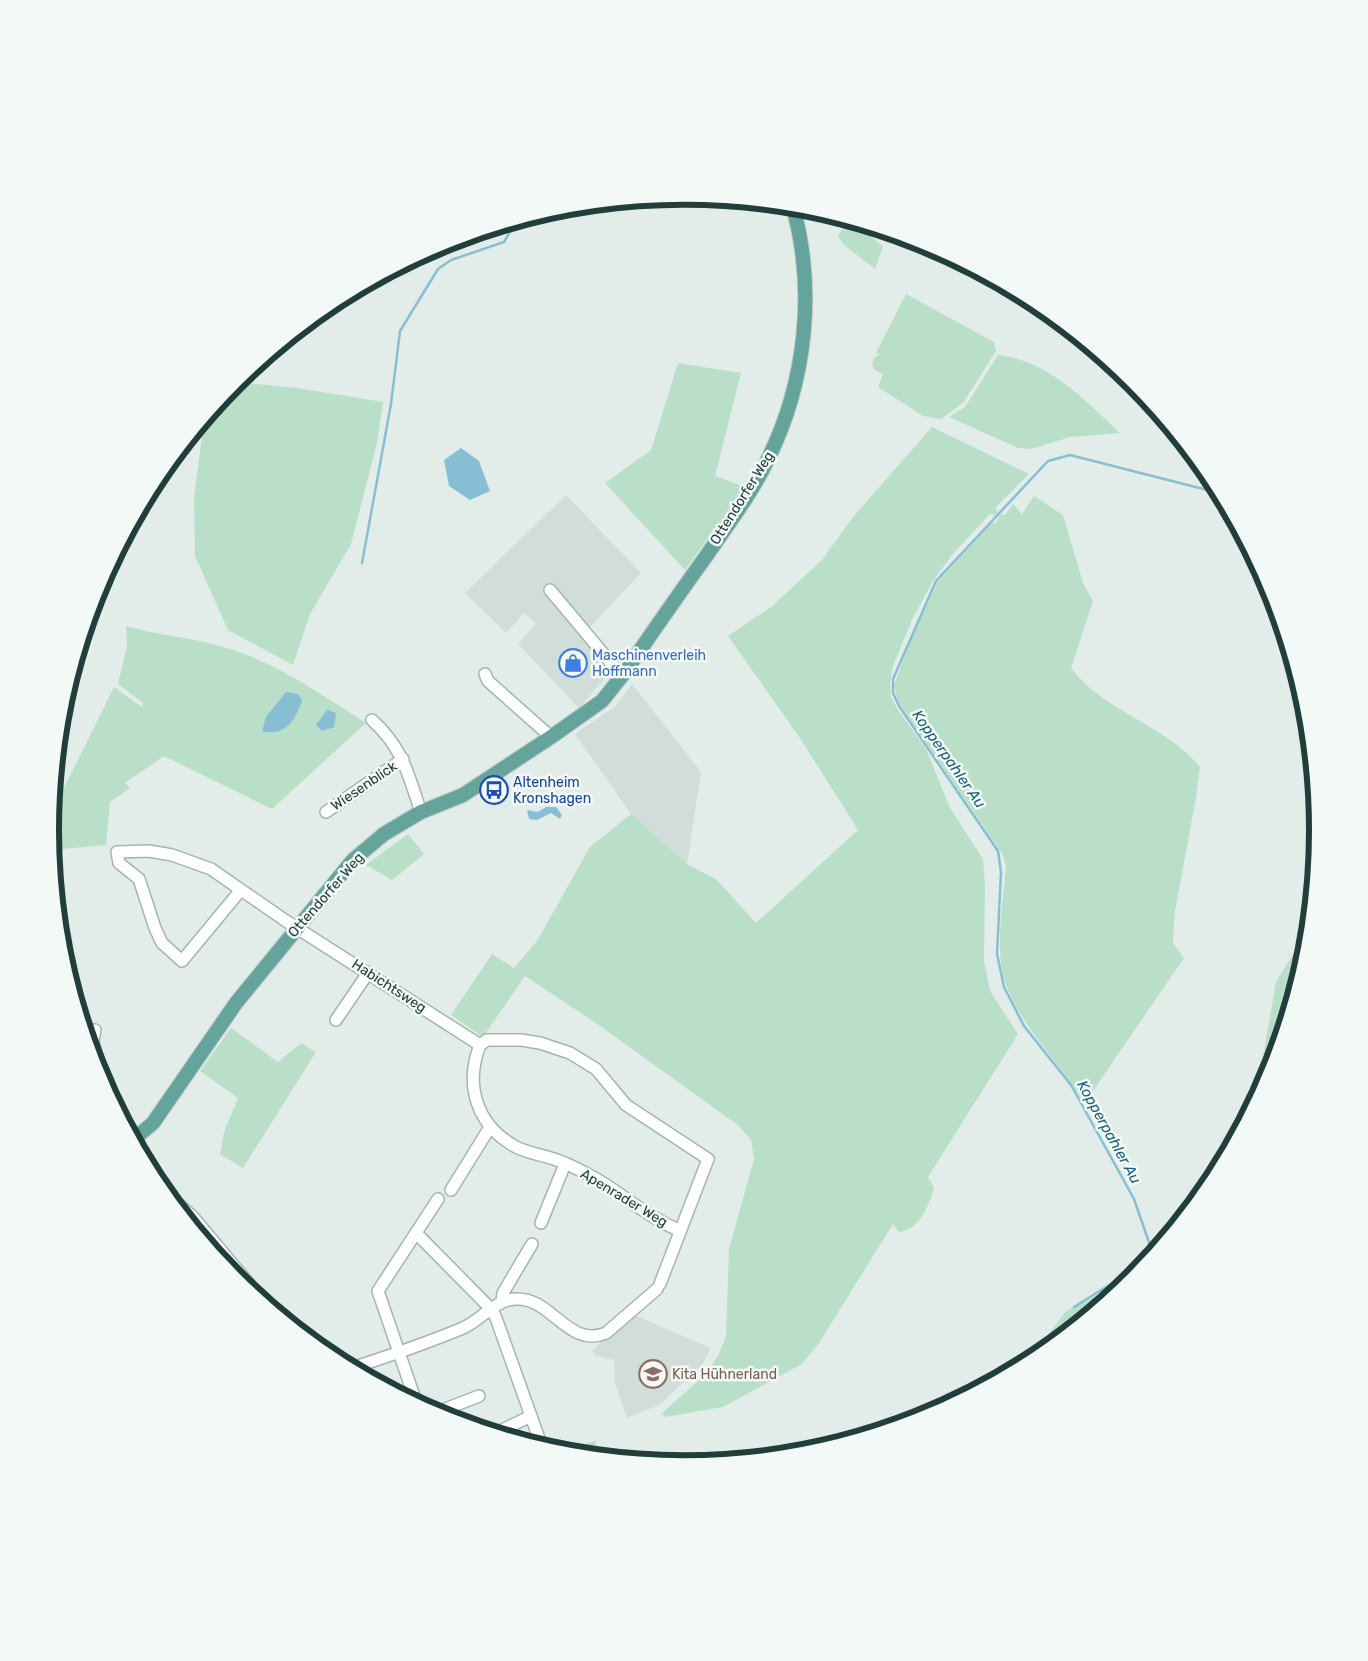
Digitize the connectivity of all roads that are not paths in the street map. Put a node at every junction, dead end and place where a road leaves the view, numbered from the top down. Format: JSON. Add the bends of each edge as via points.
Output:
{"nodes":[{"id":1,"x":795,"y":215,"type":"edge"},
{"id":2,"x":550,"y":590,"type":"dead end"},
{"id":3,"x":485,"y":674,"type":"dead end"},
{"id":4,"x":622,"y":676,"type":"junction"},
{"id":5,"x":372,"y":720,"type":"dead end"},
{"id":6,"x":551,"y":737,"type":"junction"},
{"id":7,"x":403,"y":760,"type":"junction"},
{"id":8,"x":326,"y":812,"type":"dead end"},
{"id":9,"x":421,"y":812,"type":"junction"},
{"id":10,"x":240,"y":891,"type":"junction"},
{"id":11,"x":297,"y":928,"type":"junction"},
{"id":12,"x":368,"y":973,"type":"junction"},
{"id":13,"x":336,"y":1020,"type":"dead end"},
{"id":14,"x":480,"y":1045,"type":"junction"},
{"id":15,"x":490,"y":1127,"type":"junction"},
{"id":16,"x":139,"y":1135,"type":"edge"},
{"id":17,"x":565,"y":1164,"type":"junction"},
{"id":18,"x":451,"y":1190,"type":"dead end"},
{"id":19,"x":438,"y":1199,"type":"dead end"},
{"id":20,"x":193,"y":1217,"type":"edge"},
{"id":21,"x":541,"y":1223,"type":"dead end"},
{"id":22,"x":680,"y":1230,"type":"junction"},
{"id":23,"x":416,"y":1233,"type":"junction"},
{"id":24,"x":532,"y":1244,"type":"dead end"},
{"id":25,"x":222,"y":1252,"type":"edge"},
{"id":26,"x":502,"y":1301,"type":"junction"},
{"id":27,"x":492,"y":1310,"type":"junction"},
{"id":28,"x":398,"y":1352,"type":"junction"},
{"id":29,"x":360,"y":1365,"type":"edge"},
{"id":30,"x":413,"y":1394,"type":"edge"},
{"id":31,"x":479,"y":1396,"type":"dead end"},
{"id":32,"x":446,"y":1408,"type":"edge"},
{"id":33,"x":531,"y":1416,"type":"junction"},
{"id":34,"x":504,"y":1429,"type":"edge"},
{"id":35,"x":539,"y":1438,"type":"edge"}],
"edges":[{"from":1,"to":4,"type":"main road","name":"Ottendorfer Weg","via":[[803,262],[805,312],[802,352],[788,410],[759,476]]},
{"from":2,"to":4,"type":"street"},
{"from":3,"to":6,"type":"street","via":[[488,681]]},
{"from":4,"to":6,"type":"main road","name":"Ottendorfer Weg","via":[[602,701]]},
{"from":5,"to":7,"type":"street","name":"Wiesenblick","via":[[388,735]]},
{"from":6,"to":9,"type":"main road","name":"Ottendorfer Weg","via":[[463,795]]},
{"from":7,"to":8,"type":"street","name":"Wiesenblick"},
{"from":7,"to":9,"type":"street","name":"Wiesenblick"},
{"from":9,"to":11,"type":"main road","name":"Ottendorfer Weg","via":[[384,834],[353,860]]},
{"from":10,"to":10,"type":"street","name":"Habichtsweg","via":[[211,869],[190,860],[150,851],[118,852],[119,863],[139,879],[162,943],[182,961]]},
{"from":10,"to":11,"type":"street","name":"Habichtsweg"},
{"from":11,"to":12,"type":"street","name":"Habichtsweg"},
{"from":11,"to":16,"type":"main road","name":"Ottendorfer Weg","via":[[236,1003],[164,1109]]},
{"from":12,"to":13,"type":"street"},
{"from":12,"to":14,"type":"street","name":"Habichtsweg"},
{"from":14,"to":15,"type":"street","name":"Apenrader Weg","via":[[473,1066],[473,1088],[479,1109]]},
{"from":14,"to":22,"type":"street","via":[[487,1040],[521,1040],[560,1050],[596,1069],[626,1105],[708,1159]]},
{"from":15,"to":17,"type":"street","name":"Apenrader Weg","via":[[519,1148]]},
{"from":15,"to":18,"type":"street"},
{"from":17,"to":21,"type":"street"},
{"from":17,"to":22,"type":"street","name":"Apenrader Weg","via":[[608,1186],[661,1223]]},
{"from":19,"to":23,"type":"street"},
{"from":20,"to":25,"type":"street"},
{"from":22,"to":26,"type":"street","via":[[658,1287],[606,1334],[592,1338],[574,1332],[540,1306],[525,1299]]},
{"from":23,"to":27,"type":"street"},
{"from":23,"to":28,"type":"street","via":[[378,1292]]},
{"from":24,"to":26,"type":"street","via":[[503,1293]]},
{"from":26,"to":27,"type":"street"},
{"from":27,"to":28,"type":"street","via":[[464,1328]]},
{"from":27,"to":33,"type":"street"},
{"from":28,"to":29,"type":"street"},
{"from":28,"to":30,"type":"street"},
{"from":31,"to":32,"type":"street"},
{"from":33,"to":34,"type":"street"},
{"from":33,"to":35,"type":"street"}]}
